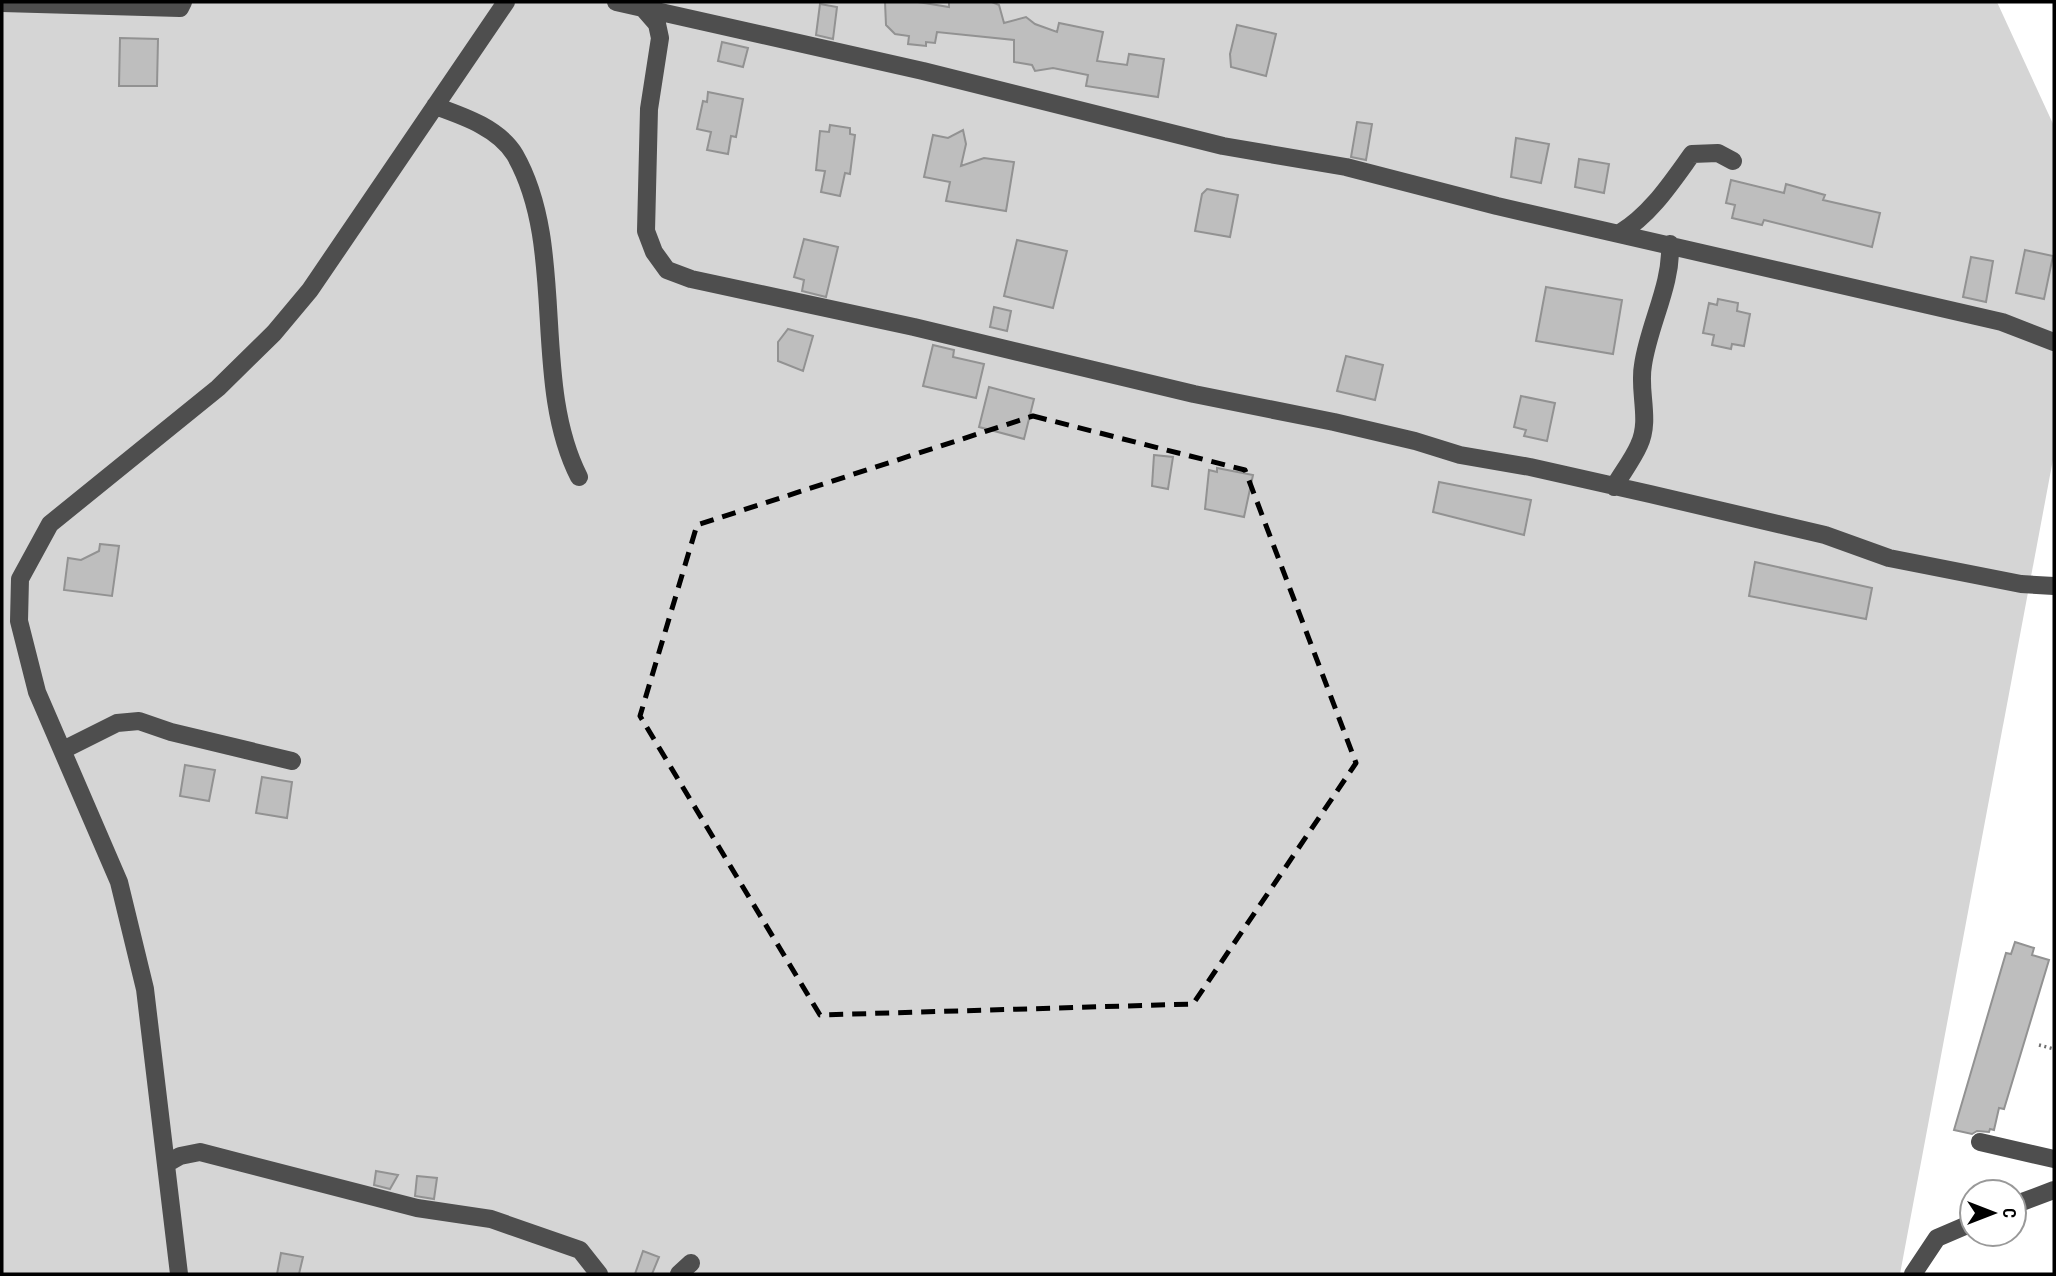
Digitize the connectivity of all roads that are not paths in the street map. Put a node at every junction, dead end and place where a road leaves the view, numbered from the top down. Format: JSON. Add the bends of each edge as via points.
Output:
{"nodes":[{"id":1,"x":183,"y":2,"type":"edge"},
{"id":2,"x":506,"y":2,"type":"edge"},
{"id":3,"x":616,"y":2,"type":"edge"},
{"id":4,"x":2,"y":3,"type":"edge"},
{"id":5,"x":643,"y":8,"type":"junction"},
{"id":6,"x":435,"y":106,"type":"junction"},
{"id":7,"x":1733,"y":161,"type":"dead end"},
{"id":8,"x":1620,"y":233,"type":"junction"},
{"id":9,"x":1670,"y":244,"type":"junction"},
{"id":10,"x":2054,"y":342,"type":"edge"},
{"id":11,"x":579,"y":477,"type":"dead end"},
{"id":12,"x":1614,"y":487,"type":"junction"},
{"id":13,"x":2054,"y":586,"type":"edge"},
{"id":14,"x":63,"y":750,"type":"junction"},
{"id":15,"x":292,"y":761,"type":"dead end"},
{"id":16,"x":1980,"y":1142,"type":"dead end"},
{"id":17,"x":2054,"y":1159,"type":"edge"},
{"id":18,"x":166,"y":1164,"type":"junction"},
{"id":19,"x":2054,"y":1190,"type":"edge"},
{"id":20,"x":2028,"y":1200,"type":"edge"},
{"id":21,"x":1958,"y":1229,"type":"edge"},
{"id":22,"x":179,"y":1274,"type":"edge"},
{"id":23,"x":599,"y":1274,"type":"edge"},
{"id":24,"x":1913,"y":1274,"type":"edge"}],
"edges":[{"from":1,"to":4,"type":"street","via":[[180,8]]},
{"from":2,"to":6,"type":"street"},
{"from":3,"to":5,"type":"street"},
{"from":5,"to":8,"type":"street","via":[[923,71],[1223,146],[1346,167]]},
{"from":5,"to":12,"type":"street","via":[[657,24],[660,38],[649,109],[646,231],[667,270]]},
{"from":6,"to":11,"type":"street","via":[[490,130],[514,154],[528,190],[538,222],[557,414],[566,451]]},
{"from":6,"to":14,"type":"street","via":[[310,290],[274,333],[218,388],[50,524],[26,563],[18,596],[23,645],[37,692]]},
{"from":7,"to":8,"type":"street","via":[[1718,153],[1692,154],[1659,199]]},
{"from":8,"to":9,"type":"street"},
{"from":9,"to":10,"type":"street","via":[[2002,323]]},
{"from":9,"to":12,"type":"street","via":[[1671,262],[1643,365],[1645,408],[1640,444]]},
{"from":12,"to":13,"type":"street","via":[[1825,535],[1889,558],[2021,584]]},
{"from":14,"to":15,"type":"street","via":[[117,723],[139,721]]},
{"from":14,"to":18,"type":"street","via":[[119,882],[137,944]]},
{"from":16,"to":17,"type":"street"},
{"from":18,"to":22,"type":"street"},
{"from":18,"to":23,"type":"street","via":[[200,1152],[417,1208],[491,1219],[580,1250]]},
{"from":19,"to":20,"type":"street"},
{"from":21,"to":24,"type":"street","via":[[1937,1238]]}]}
